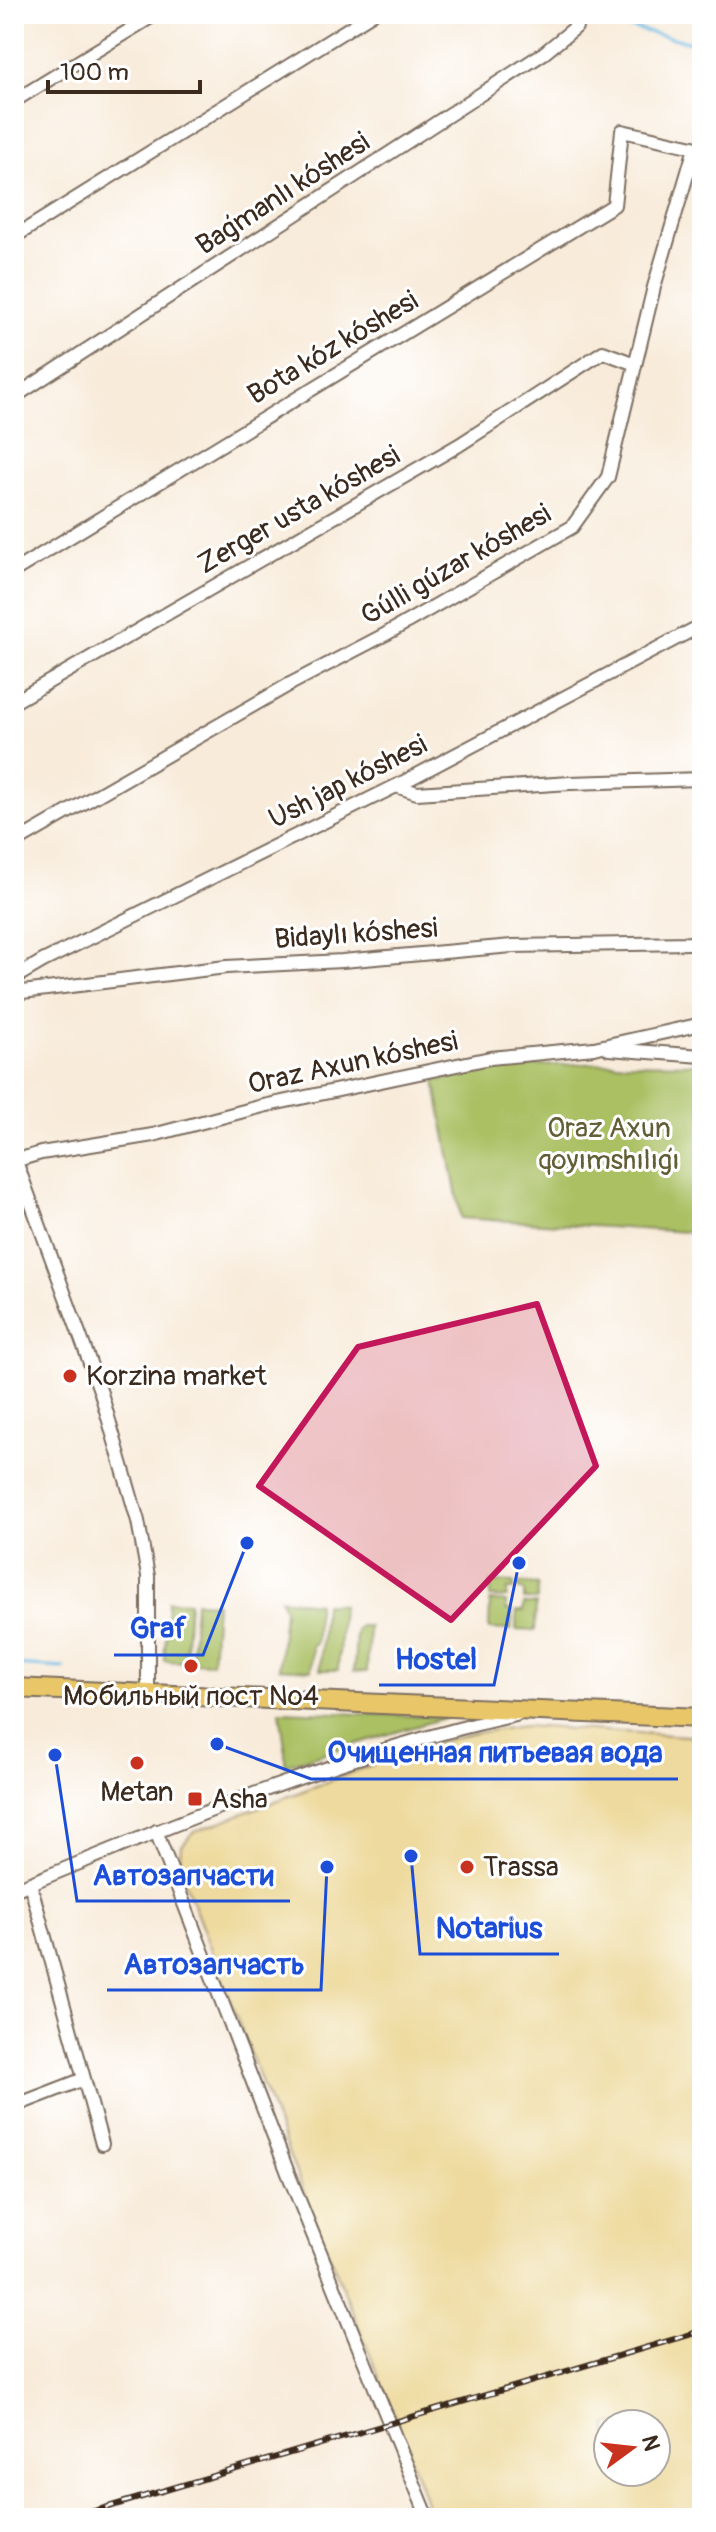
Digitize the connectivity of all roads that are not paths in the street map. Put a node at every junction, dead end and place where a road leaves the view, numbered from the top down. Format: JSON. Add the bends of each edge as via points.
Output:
{"nodes":[{"id":1,"x":156,"y":14,"type":"edge"},
{"id":2,"x":372,"y":14,"type":"edge"},
{"id":3,"x":576,"y":27,"type":"dead end"},
{"id":4,"x":14,"y":101,"type":"edge"},
{"id":5,"x":699,"y":148,"type":"edge"},
{"id":6,"x":14,"y":237,"type":"edge"},
{"id":7,"x":635,"y":364,"type":"junction"},
{"id":8,"x":14,"y":397,"type":"edge"},
{"id":9,"x":14,"y":571,"type":"edge"},
{"id":10,"x":702,"y":625,"type":"edge"},
{"id":11,"x":14,"y":702,"type":"edge"},
{"id":12,"x":702,"y":779,"type":"edge"},
{"id":13,"x":396,"y":786,"type":"junction"},
{"id":14,"x":14,"y":843,"type":"edge"},
{"id":15,"x":702,"y":940,"type":"edge"},
{"id":16,"x":14,"y":978,"type":"edge"},
{"id":17,"x":14,"y":993,"type":"edge"},
{"id":18,"x":702,"y":1024,"type":"edge"},
{"id":19,"x":594,"y":1048,"type":"junction"},
{"id":20,"x":702,"y":1056,"type":"edge"},
{"id":21,"x":14,"y":1159,"type":"edge"},
{"id":22,"x":14,"y":1688,"type":"edge"},
{"id":23,"x":148,"y":1695,"type":"junction"},
{"id":24,"x":530,"y":1712,"type":"junction"},
{"id":25,"x":702,"y":1718,"type":"edge"},
{"id":26,"x":156,"y":1831,"type":"junction"},
{"id":27,"x":30,"y":1883,"type":"junction"},
{"id":28,"x":14,"y":1890,"type":"edge"},
{"id":29,"x":84,"y":2079,"type":"junction"},
{"id":30,"x":14,"y":2106,"type":"edge"},
{"id":31,"x":102,"y":2144,"type":"dead end"},
{"id":32,"x":428,"y":2518,"type":"edge"}],
"edges":[{"from":1,"to":4,"type":"street"},
{"from":2,"to":6,"type":"street"},
{"from":3,"to":8,"type":"street","name":"Baǵmanlı kóshesi","via":[[544,53]]},
{"from":5,"to":7,"type":"street","name":"Gúlli gúzar kóshesi"},
{"from":5,"to":9,"type":"street","name":"Bota kóz kóshesi","via":[[622,131],[614,205]]},
{"from":7,"to":11,"type":"street","name":"Zerger usta kóshesi","via":[[603,352],[459,445]]},
{"from":7,"to":14,"type":"street","name":"Gúlli gúzar kóshesi","via":[[608,477],[572,527]]},
{"from":10,"to":13,"type":"street","name":"Ush jap kóshesi"},
{"from":12,"to":13,"type":"street","via":[[417,793]]},
{"from":13,"to":16,"type":"street","name":"Ush jap kóshesi"},
{"from":15,"to":17,"type":"street","name":"Bidaylı kóshesi","via":[[512,946],[226,967]]},
{"from":18,"to":19,"type":"street","name":"Oraz Axun kóshesi"},
{"from":19,"to":20,"type":"street"},
{"from":19,"to":21,"type":"street","name":"Oraz Axun kóshesi","via":[[490,1058],[153,1135]]},
{"from":21,"to":23,"type":"street","via":[[101,1393],[138,1521],[148,1576]]},
{"from":22,"to":23,"type":"highway"},
{"from":23,"to":24,"type":"highway"},
{"from":24,"to":25,"type":"highway"},
{"from":24,"to":26,"type":"street","via":[[358,1757]]},
{"from":26,"to":27,"type":"street"},
{"from":26,"to":32,"type":"street"},
{"from":27,"to":28,"type":"street"},
{"from":27,"to":29,"type":"street"},
{"from":29,"to":30,"type":"street"},
{"from":29,"to":31,"type":"street"}]}
